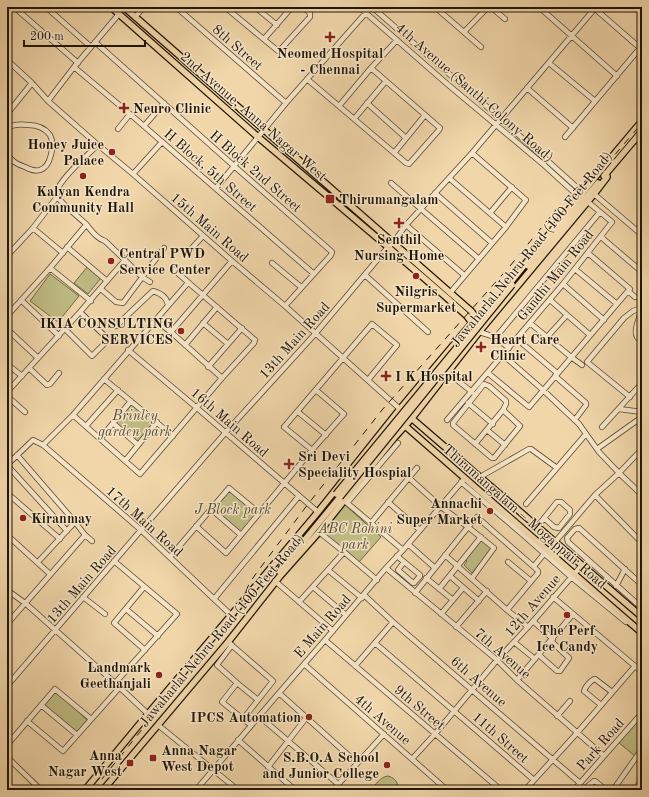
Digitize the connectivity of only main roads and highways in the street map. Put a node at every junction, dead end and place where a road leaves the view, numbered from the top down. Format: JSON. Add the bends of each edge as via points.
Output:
{"nodes":[{"id":1,"x":111,"y":7,"type":"edge"},
{"id":2,"x":124,"y":7,"type":"edge"},
{"id":3,"x":642,"y":121,"type":"edge"},
{"id":4,"x":642,"y":132,"type":"edge"},
{"id":5,"x":600,"y":171,"type":"junction"},
{"id":6,"x":606,"y":173,"type":"junction"},
{"id":7,"x":579,"y":193,"type":"road end"},
{"id":8,"x":390,"y":245,"type":"junction"},
{"id":9,"x":511,"y":284,"type":"junction"},
{"id":10,"x":503,"y":286,"type":"dead end"},
{"id":11,"x":511,"y":293,"type":"junction"},
{"id":12,"x":476,"y":318,"type":"junction"},
{"id":13,"x":472,"y":323,"type":"junction"},
{"id":14,"x":482,"y":329,"type":"junction"},
{"id":15,"x":400,"y":408,"type":"junction"},
{"id":16,"x":394,"y":416,"type":"junction"},
{"id":17,"x":412,"y":418,"type":"junction"},
{"id":18,"x":405,"y":426,"type":"junction"},
{"id":19,"x":374,"y":441,"type":"junction"},
{"id":20,"x":385,"y":450,"type":"junction"},
{"id":21,"x":342,"y":499,"type":"junction"},
{"id":22,"x":269,"y":569,"type":"junction"},
{"id":23,"x":280,"y":576,"type":"junction"},
{"id":24,"x":642,"y":617,"type":"edge"},
{"id":25,"x":642,"y":633,"type":"edge"},
{"id":26,"x":85,"y":790,"type":"edge"},
{"id":27,"x":103,"y":790,"type":"edge"}],
"edges":[{"from":1,"to":8,"type":"main road","name":"2nd Avenue, Anna Nagar West","via":[[258,137]]},
{"from":2,"to":8,"type":"main road","name":"2nd Avenue, Anna Nagar West"},
{"from":3,"to":5,"type":"main road","name":"Jawaharlal Nehru Road (100 Feet Road)"},
{"from":4,"to":6,"type":"main road","name":"Jawaharlal Nehru Road (100 Feet Road)"},
{"from":5,"to":7,"type":"main road","name":"Jawaharlal Nehru Road (100 Feet Road)","via":[[596,172]]},
{"from":5,"to":9,"type":"main road"},
{"from":6,"to":9,"type":"main road"},
{"from":6,"to":11,"type":"main road","name":"Jawaharlal Nehru Road (100 Feet Road)","via":[[607,178]]},
{"from":8,"to":12,"type":"main road","name":"2nd Avenue, Anna Nagar West","via":[[450,293]]},
{"from":8,"to":13,"type":"main road","name":"2nd Avenue, Anna Nagar West"},
{"from":9,"to":21,"type":"main road","bridge":true},
{"from":10,"to":11,"type":"main road"},
{"from":11,"to":14,"type":"main road","name":"Jawaharlal Nehru Road (100 Feet Road)"},
{"from":12,"to":13,"type":"main road","name":"Jawaharlal Nehru Road (100 Feet Road)"},
{"from":12,"to":14,"type":"main road","name":"2nd Avenue, Anna Nagar West"},
{"from":13,"to":14,"type":"main road","name":"2nd Avenue, Anna Nagar West"},
{"from":13,"to":15,"type":"main road","name":"Jawaharlal Nehru Road (100 Feet Road)"},
{"from":14,"to":17,"type":"main road","name":"Jawaharlal Nehru Road (100 Feet Road)"},
{"from":15,"to":16,"type":"main road","name":"Jawaharlal Nehru Road (100 Feet Road)"},
{"from":15,"to":17,"type":"main road","name":"Thirumangalam – Mogappair Road"},
{"from":16,"to":18,"type":"main road","name":"Thirumangalam – Mogappair Road"},
{"from":16,"to":19,"type":"main road","name":"Jawaharlal Nehru Road (100 Feet Road)"},
{"from":17,"to":18,"type":"main road","name":"Jawaharlal Nehru Road (100 Feet Road)"},
{"from":17,"to":24,"type":"main road","name":"Thirumangalam – Mogappair Road"},
{"from":18,"to":20,"type":"main road","name":"Jawaharlal Nehru Road (100 Feet Road)"},
{"from":18,"to":25,"type":"main road","name":"Thirumangalam – Mogappair Road","via":[[546,553]]},
{"from":19,"to":20,"type":"main road"},
{"from":19,"to":22,"type":"main road","name":"Jawaharlal Nehru Road (100 Feet Road)"},
{"from":20,"to":21,"type":"main road","name":"Jawaharlal Nehru Road (100 Feet Road)"},
{"from":21,"to":22,"type":"main road","via":[[278,564]]},
{"from":21,"to":23,"type":"main road","name":"Jawaharlal Nehru Road (100 Feet Road)","via":[[319,532]]},
{"from":21,"to":23,"type":"main road","via":[[281,569]]},
{"from":22,"to":26,"type":"main road","name":"Jawaharlal Nehru Road (100 Feet Road)"},
{"from":23,"to":27,"type":"main road","name":"Jawaharlal Nehru Road (100 Feet Road)","via":[[230,644]]}]}
